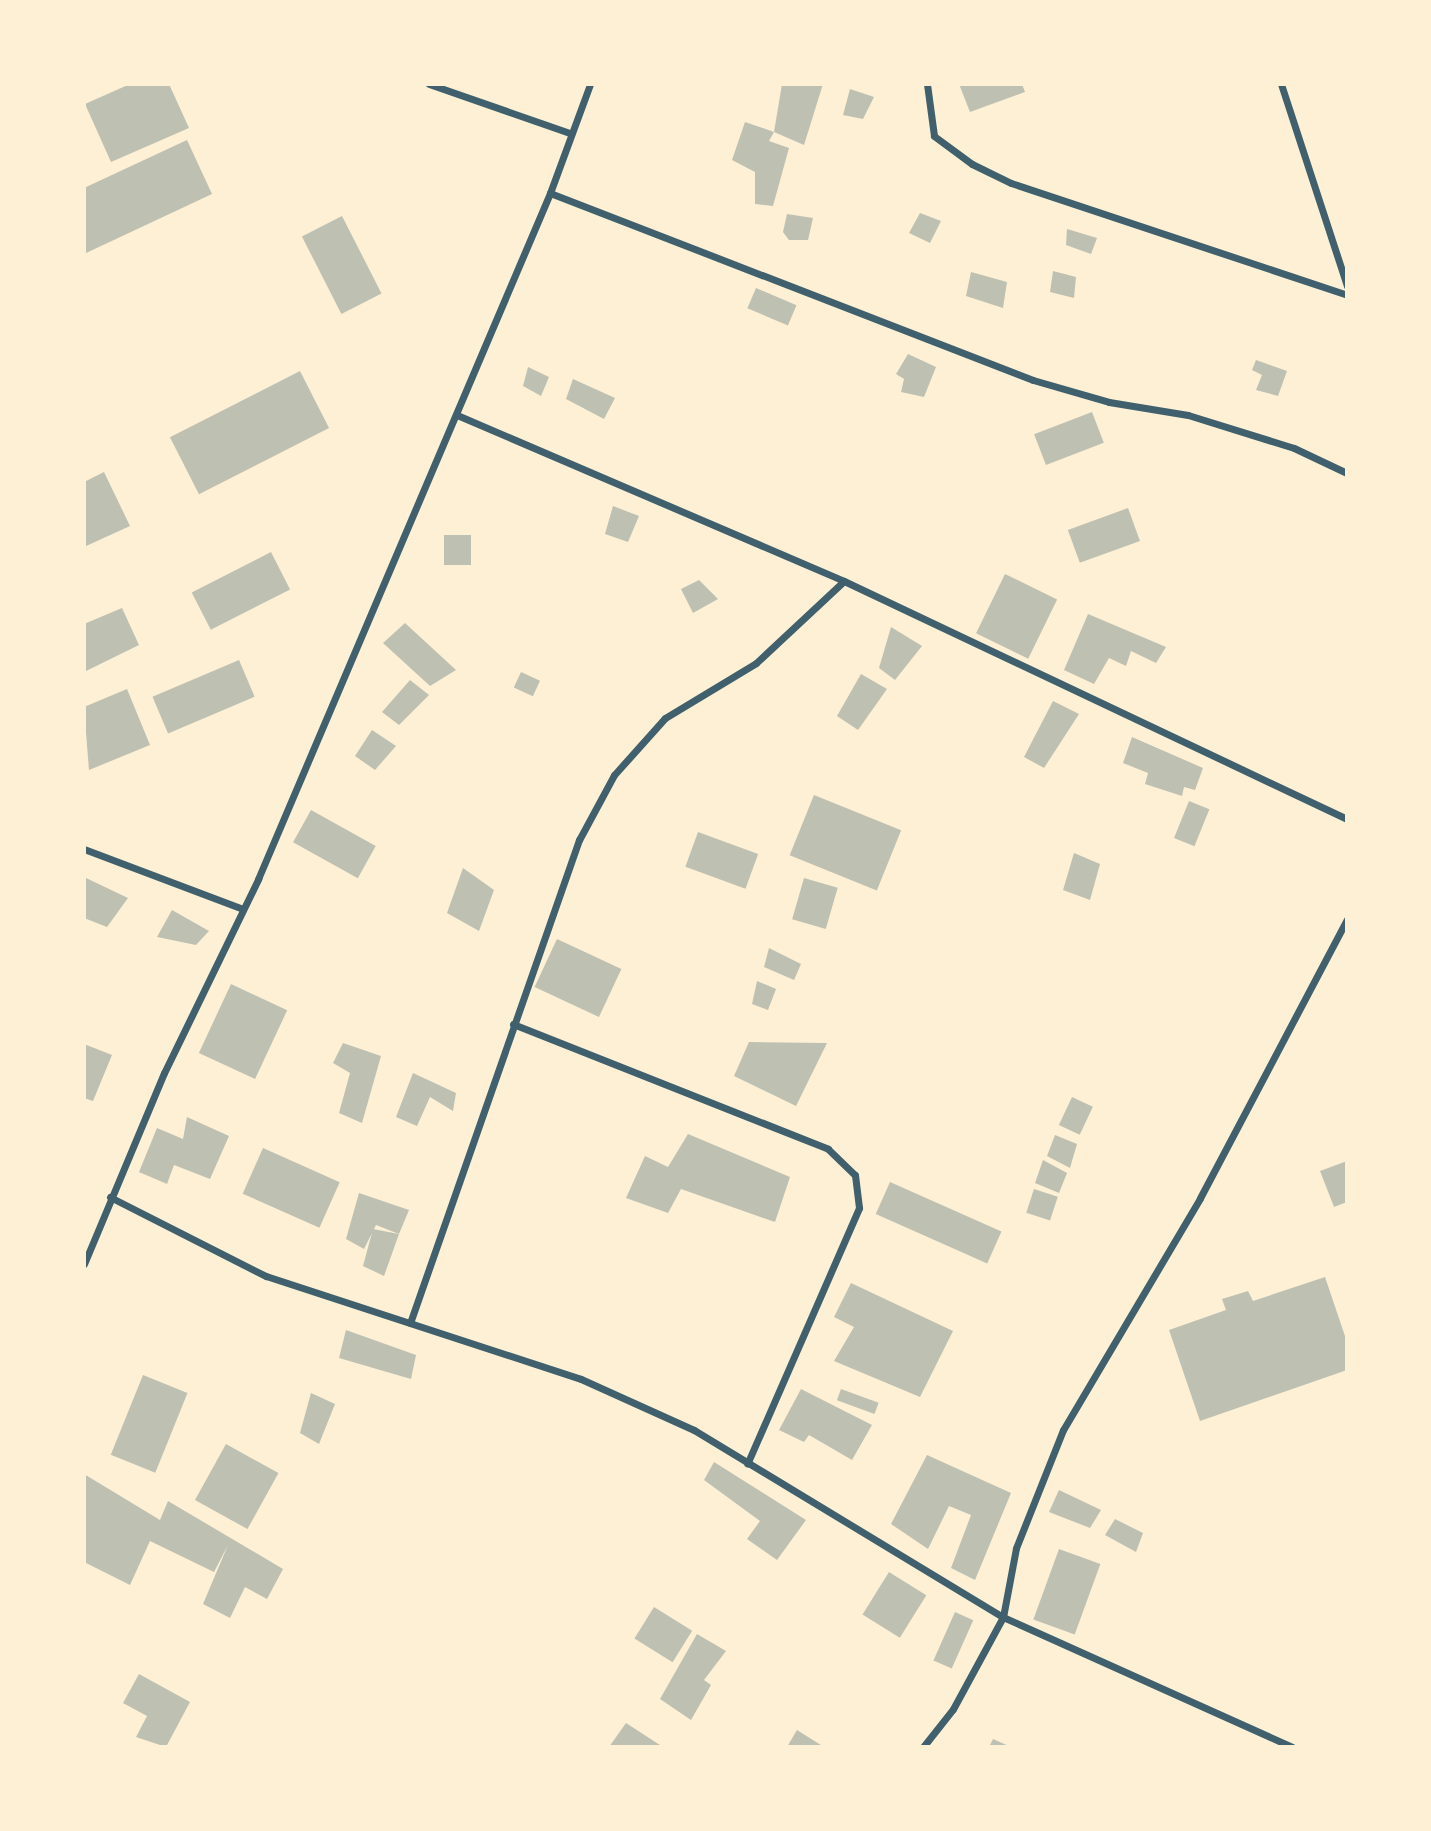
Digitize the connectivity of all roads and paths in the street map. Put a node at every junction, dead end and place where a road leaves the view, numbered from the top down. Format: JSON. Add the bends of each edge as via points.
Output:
{"nodes":[{"id":1,"x":429,"y":84,"type":"edge"},
{"id":2,"x":590,"y":84,"type":"edge"},
{"id":3,"x":927,"y":84,"type":"edge"},
{"id":4,"x":1281,"y":84,"type":"edge"},
{"id":5,"x":570,"y":133,"type":"junction"},
{"id":6,"x":550,"y":193,"type":"junction"},
{"id":7,"x":1347,"y":286,"type":"edge"},
{"id":8,"x":1347,"y":295,"type":"edge"},
{"id":9,"x":457,"y":415,"type":"junction"},
{"id":10,"x":1347,"y":473,"type":"edge"},
{"id":11,"x":844,"y":581,"type":"junction"},
{"id":12,"x":1347,"y":819,"type":"edge"},
{"id":13,"x":84,"y":849,"type":"edge"},
{"id":14,"x":243,"y":909,"type":"junction"},
{"id":15,"x":1347,"y":919,"type":"edge"},
{"id":16,"x":513,"y":1024,"type":"junction"},
{"id":17,"x":110,"y":1197,"type":"junction"},
{"id":18,"x":84,"y":1264,"type":"edge"},
{"id":19,"x":410,"y":1322,"type":"junction"},
{"id":20,"x":747,"y":1464,"type":"junction"},
{"id":21,"x":1003,"y":1617,"type":"junction"},
{"id":22,"x":923,"y":1747,"type":"edge"},
{"id":23,"x":1292,"y":1747,"type":"edge"}],
"edges":[{"from":1,"to":5,"type":"street"},
{"from":2,"to":5,"type":"street"},
{"from":3,"to":8,"type":"street","via":[[934,136],[972,164],[1011,183]]},
{"from":4,"to":7,"type":"street"},
{"from":5,"to":6,"type":"street"},
{"from":6,"to":9,"type":"street"},
{"from":6,"to":10,"type":"street","via":[[1033,380],[1109,402],[1188,415]]},
{"from":9,"to":11,"type":"street"},
{"from":9,"to":14,"type":"street"},
{"from":11,"to":12,"type":"street"},
{"from":11,"to":16,"type":"street","via":[[756,663],[665,718],[614,775],[579,840]]},
{"from":13,"to":14,"type":"street"},
{"from":14,"to":17,"type":"street"},
{"from":15,"to":21,"type":"street","via":[[1200,1198],[1063,1430],[1016,1548]]},
{"from":16,"to":19,"type":"street"},
{"from":16,"to":20,"type":"street","via":[[828,1149],[855,1175],[859,1208]]},
{"from":17,"to":18,"type":"street"},
{"from":17,"to":19,"type":"street","via":[[266,1276]]},
{"from":19,"to":20,"type":"street","via":[[581,1379],[694,1430]]},
{"from":20,"to":21,"type":"street"},
{"from":21,"to":22,"type":"street","via":[[953,1709]]},
{"from":21,"to":23,"type":"street"}]}
